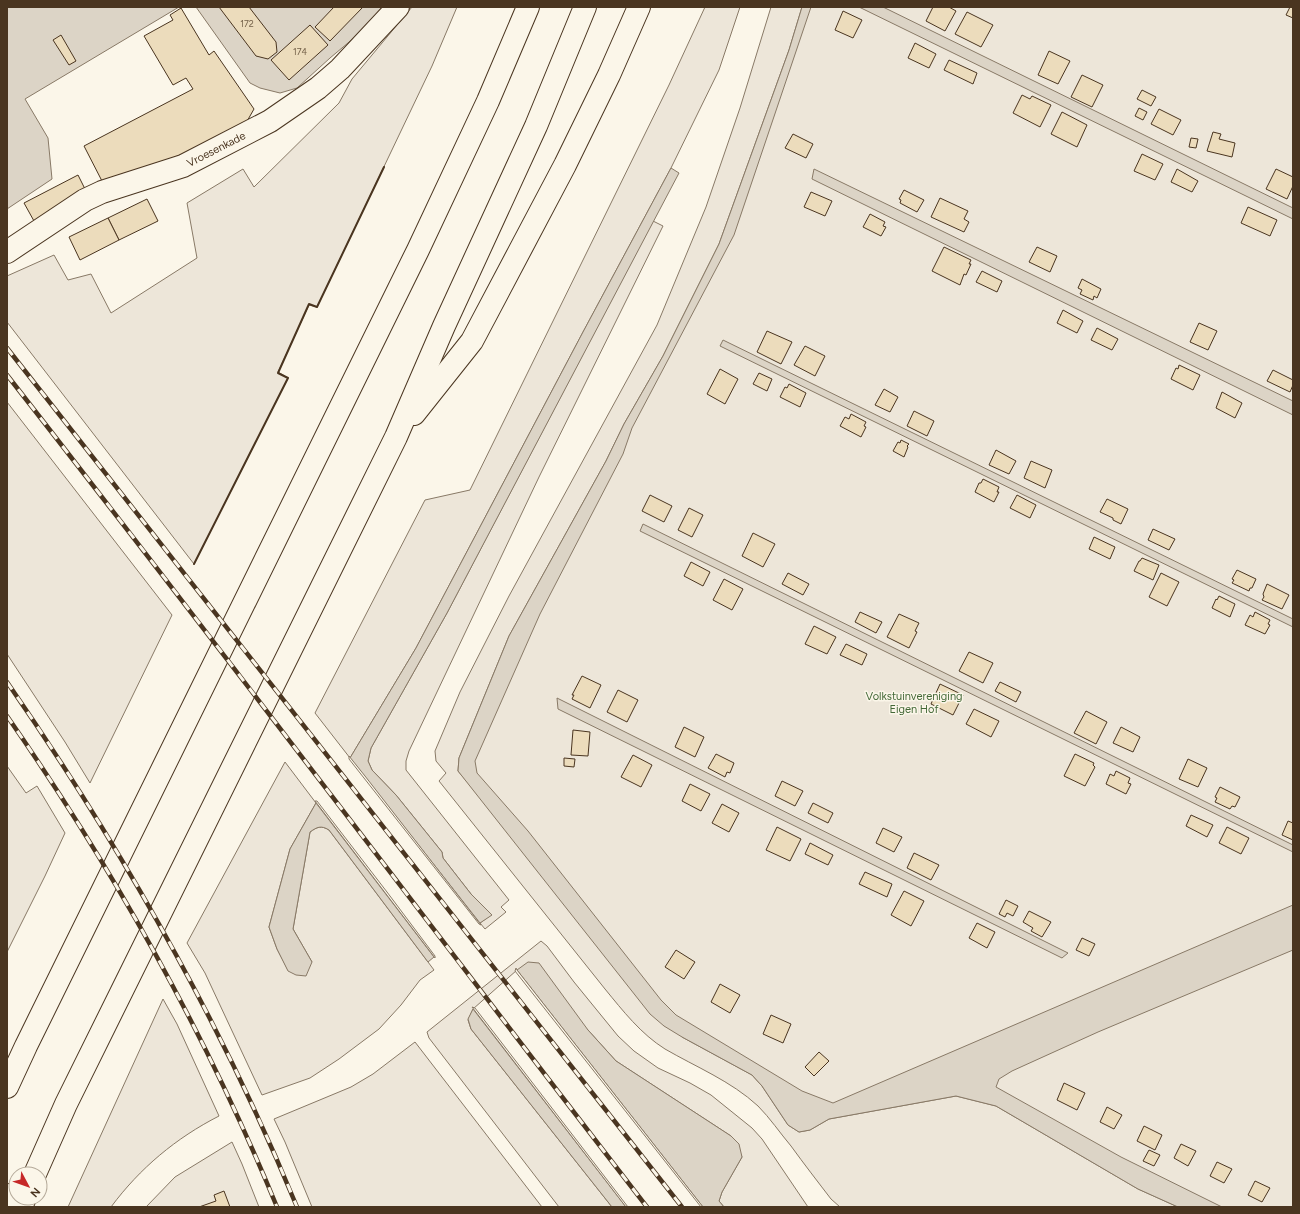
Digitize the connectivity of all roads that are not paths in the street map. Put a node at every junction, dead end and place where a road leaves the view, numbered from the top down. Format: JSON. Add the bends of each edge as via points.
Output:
{"nodes":[{"id":1,"x":398,"y":7,"type":"edge"},
{"id":2,"x":528,"y":7,"type":"edge"},
{"id":3,"x":585,"y":7,"type":"edge"},
{"id":4,"x":639,"y":7,"type":"edge"},
{"id":5,"x":7,"y":252,"type":"edge"},
{"id":6,"x":396,"y":437,"type":"junction"},
{"id":7,"x":7,"y":1087,"type":"edge"},
{"id":8,"x":39,"y":1166,"type":"edge"},
{"id":9,"x":7,"y":1195,"type":"edge"},
{"id":10,"x":19,"y":1207,"type":"edge"}],
"edges":[{"from":1,"to":5,"type":"main road","name":"Vroesenkade","via":[[340,69],[318,88],[270,121],[184,166],[102,192],[85,200]]},
{"from":2,"to":7,"type":"main road","via":[[418,250]]},
{"from":3,"to":6,"type":"main road","via":[[536,126]]},
{"from":4,"to":6,"type":"main road","via":[[565,165],[472,341]]},
{"from":6,"to":8,"type":"main road","via":[[66,1104]]},
{"from":9,"to":10,"type":"main road"}]}
